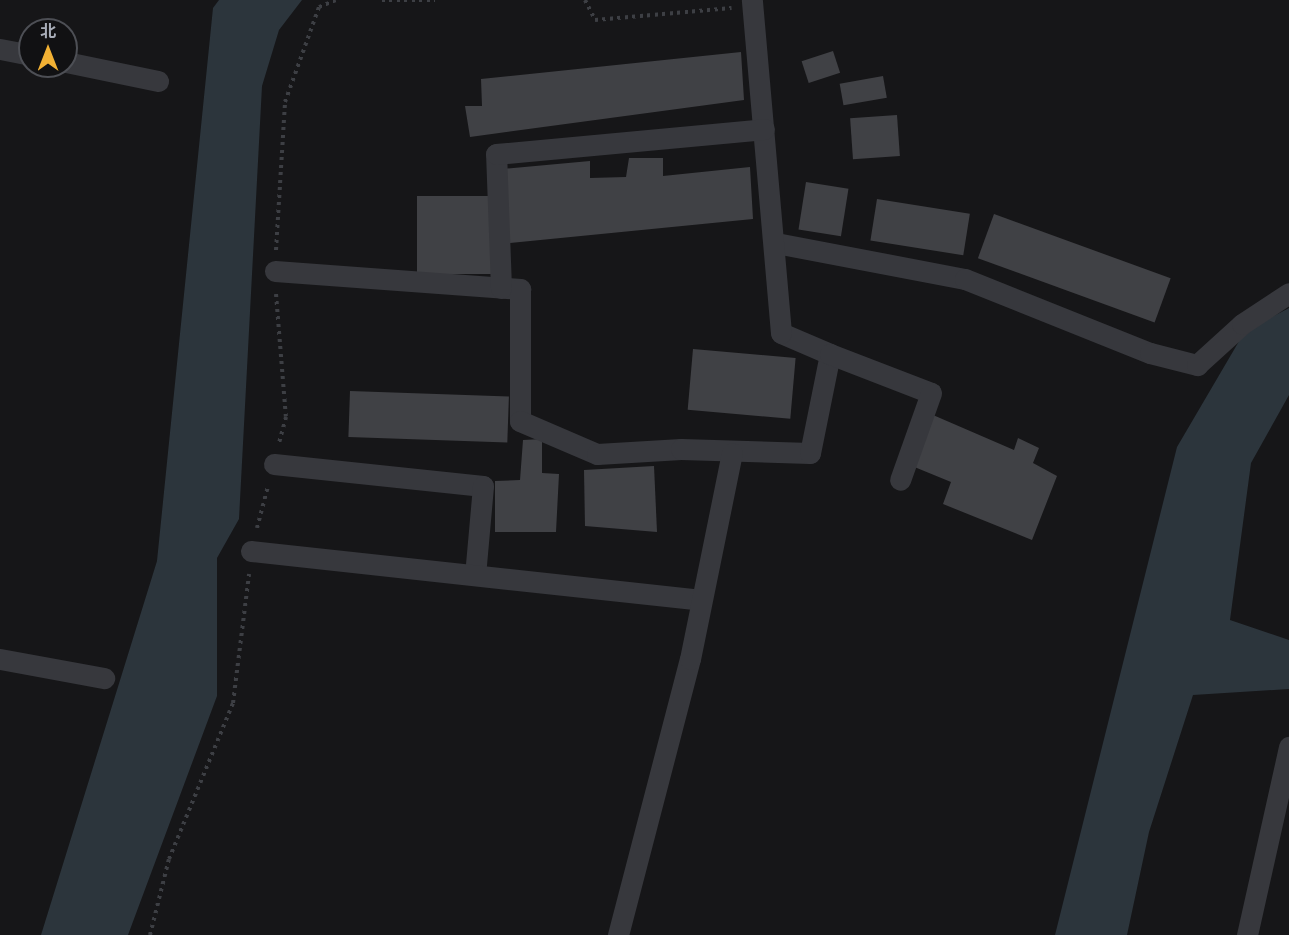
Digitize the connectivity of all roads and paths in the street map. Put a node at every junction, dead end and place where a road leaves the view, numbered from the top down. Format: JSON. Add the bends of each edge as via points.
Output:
{"nodes":[{"id":1,"x":382,"y":0,"type":"edge"},
{"id":2,"x":435,"y":0,"type":"edge"},
{"id":3,"x":585,"y":0,"type":"edge"},
{"id":4,"x":752,"y":3,"type":"edge"},
{"id":5,"x":0,"y":49,"type":"edge"},
{"id":6,"x":18,"y":53,"type":"edge"},
{"id":7,"x":78,"y":64,"type":"edge"},
{"id":8,"x":158,"y":81,"type":"dead end"},
{"id":9,"x":764,"y":129,"type":"junction"},
{"id":10,"x":776,"y":243,"type":"junction"},
{"id":11,"x":275,"y":271,"type":"dead end"},
{"id":12,"x":501,"y":288,"type":"junction"},
{"id":13,"x":1289,"y":293,"type":"edge"},
{"id":14,"x":830,"y":354,"type":"junction"},
{"id":15,"x":732,"y":453,"type":"junction"},
{"id":16,"x":274,"y":464,"type":"dead end"},
{"id":17,"x":900,"y":480,"type":"dead end"},
{"id":18,"x":251,"y":551,"type":"dead end"},
{"id":19,"x":475,"y":575,"type":"junction"},
{"id":20,"x":701,"y":600,"type":"junction"},
{"id":21,"x":0,"y":659,"type":"edge"},
{"id":22,"x":104,"y":678,"type":"dead end"},
{"id":23,"x":1289,"y":747,"type":"edge"},
{"id":24,"x":618,"y":935,"type":"edge"},
{"id":25,"x":1247,"y":935,"type":"edge"}],
"edges":[{"from":1,"to":2,"type":"path"},
{"from":3,"to":4,"type":"path","via":[[595,20]]},
{"from":4,"to":9,"type":"street"},
{"from":5,"to":6,"type":"street"},
{"from":7,"to":8,"type":"street"},
{"from":9,"to":10,"type":"street"},
{"from":9,"to":12,"type":"street","via":[[496,154]]},
{"from":10,"to":13,"type":"street","via":[[965,279],[1150,353],[1197,365],[1242,324]]},
{"from":10,"to":14,"type":"street","via":[[780,333]]},
{"from":11,"to":12,"type":"street"},
{"from":12,"to":15,"type":"street","via":[[520,289],[520,421],[597,454],[681,449]]},
{"from":14,"to":15,"type":"street","via":[[810,453]]},
{"from":14,"to":17,"type":"street","via":[[931,393]]},
{"from":15,"to":20,"type":"street"},
{"from":16,"to":19,"type":"street","via":[[483,486]]},
{"from":18,"to":19,"type":"street"},
{"from":19,"to":20,"type":"street"},
{"from":20,"to":24,"type":"street"},
{"from":21,"to":22,"type":"street"},
{"from":23,"to":25,"type":"street"}]}
